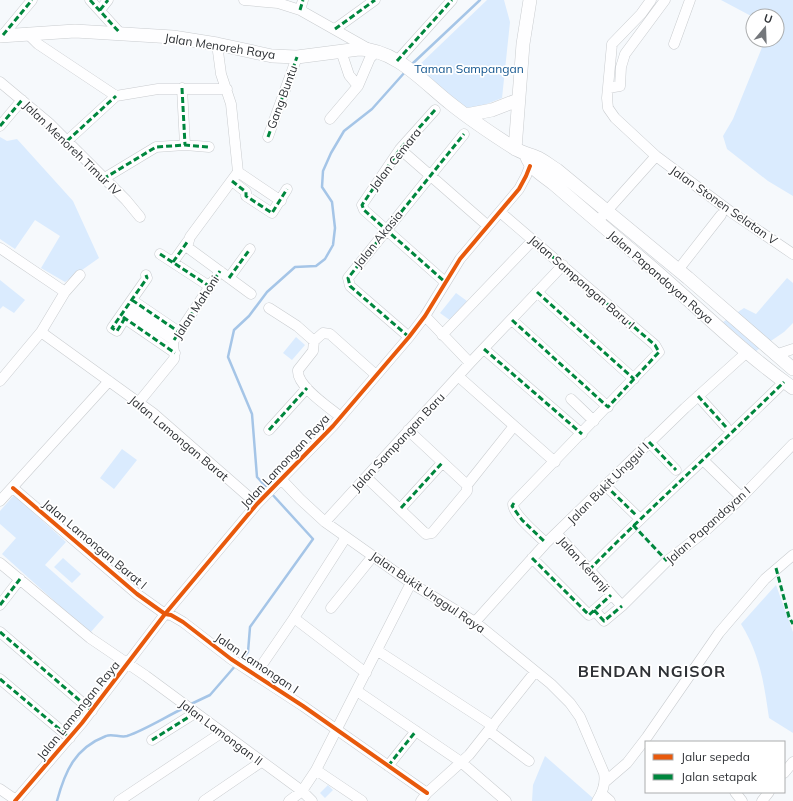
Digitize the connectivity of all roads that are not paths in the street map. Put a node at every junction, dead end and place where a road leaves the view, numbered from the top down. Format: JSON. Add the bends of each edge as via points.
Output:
{"nodes":[{"id":1,"x":32,"y":0,"type":"edge"},
{"id":2,"x":90,"y":0,"type":"edge"},
{"id":3,"x":108,"y":0,"type":"edge"},
{"id":4,"x":244,"y":0,"type":"edge"},
{"id":5,"x":303,"y":0,"type":"edge"},
{"id":6,"x":374,"y":0,"type":"edge"},
{"id":7,"x":452,"y":0,"type":"edge"},
{"id":8,"x":530,"y":0,"type":"edge"},
{"id":9,"x":651,"y":0,"type":"edge"},
{"id":10,"x":664,"y":0,"type":"edge"},
{"id":11,"x":690,"y":0,"type":"edge"},
{"id":12,"x":100,"y":10,"type":"junction"},
{"id":13,"x":300,"y":10,"type":"junction"},
{"id":14,"x":335,"y":29,"type":"junction"},
{"id":15,"x":27,"y":33,"type":"junction"},
{"id":16,"x":120,"y":33,"type":"junction"},
{"id":17,"x":2,"y":35,"type":"edge"},
{"id":18,"x":217,"y":44,"type":"junction"},
{"id":19,"x":674,"y":44,"type":"dead end"},
{"id":20,"x":373,"y":50,"type":"junction"},
{"id":21,"x":341,"y":51,"type":"junction"},
{"id":22,"x":297,"y":56,"type":"junction"},
{"id":23,"x":399,"y":62,"type":"junction"},
{"id":24,"x":0,"y":82,"type":"edge"},
{"id":25,"x":358,"y":86,"type":"junction"},
{"id":26,"x":182,"y":88,"type":"junction"},
{"id":27,"x":608,"y":88,"type":"junction"},
{"id":28,"x":227,"y":89,"type":"junction"},
{"id":29,"x":116,"y":96,"type":"junction"},
{"id":30,"x":22,"y":100,"type":"junction"},
{"id":31,"x":518,"y":100,"type":"junction"},
{"id":32,"x":435,"y":110,"type":"dead end"},
{"id":33,"x":466,"y":115,"type":"junction"},
{"id":34,"x":330,"y":119,"type":"dead end"},
{"id":35,"x":0,"y":126,"type":"edge"},
{"id":36,"x":464,"y":134,"type":"dead end"},
{"id":37,"x":268,"y":137,"type":"dead end"},
{"id":38,"x":67,"y":141,"type":"junction"},
{"id":39,"x":185,"y":145,"type":"junction"},
{"id":40,"x":209,"y":147,"type":"dead end"},
{"id":41,"x":400,"y":149,"type":"junction"},
{"id":42,"x":656,"y":156,"type":"junction"},
{"id":43,"x":526,"y":157,"type":"junction"},
{"id":44,"x":238,"y":172,"type":"junction"},
{"id":45,"x":430,"y":175,"type":"junction"},
{"id":46,"x":103,"y":179,"type":"junction"},
{"id":47,"x":232,"y":181,"type":"junction"},
{"id":48,"x":288,"y":189,"type":"dead end"},
{"id":49,"x":280,"y":201,"type":"junction"},
{"id":50,"x":607,"y":211,"type":"junction"},
{"id":51,"x":500,"y":212,"type":"junction"},
{"id":52,"x":721,"y":215,"type":"dead end"},
{"id":53,"x":140,"y":217,"type":"dead end"},
{"id":54,"x":597,"y":222,"type":"junction"},
{"id":55,"x":488,"y":226,"type":"junction"},
{"id":56,"x":386,"y":230,"type":"junction"},
{"id":57,"x":533,"y":240,"type":"junction"},
{"id":58,"x":188,"y":241,"type":"junction"},
{"id":59,"x":647,"y":244,"type":"junction"},
{"id":60,"x":0,"y":248,"type":"edge"},
{"id":61,"x":250,"y":249,"type":"dead end"},
{"id":62,"x":160,"y":254,"type":"dead end"},
{"id":63,"x":636,"y":254,"type":"junction"},
{"id":64,"x":793,"y":254,"type":"edge"},
{"id":65,"x":173,"y":262,"type":"junction"},
{"id":66,"x":563,"y":265,"type":"junction"},
{"id":67,"x":678,"y":270,"type":"junction"},
{"id":68,"x":220,"y":272,"type":"junction"},
{"id":69,"x":80,"y":275,"type":"dead end"},
{"id":70,"x":146,"y":275,"type":"dead end"},
{"id":71,"x":229,"y":278,"type":"junction"},
{"id":72,"x":445,"y":282,"type":"junction"},
{"id":73,"x":209,"y":286,"type":"junction"},
{"id":74,"x":65,"y":292,"type":"junction"},
{"id":75,"x":537,"y":292,"type":"junction"},
{"id":76,"x":251,"y":294,"type":"dead end"},
{"id":77,"x":132,"y":300,"type":"junction"},
{"id":78,"x":270,"y":308,"type":"dead end"},
{"id":79,"x":126,"y":315,"type":"junction"},
{"id":80,"x":425,"y":316,"type":"junction"},
{"id":81,"x":512,"y":320,"type":"junction"},
{"id":82,"x":41,"y":332,"type":"junction"},
{"id":83,"x":442,"y":335,"type":"junction"},
{"id":84,"x":176,"y":336,"type":"junction"},
{"id":85,"x":409,"y":337,"type":"junction"},
{"id":86,"x":314,"y":342,"type":"junction"},
{"id":87,"x":484,"y":349,"type":"junction"},
{"id":88,"x":793,"y":350,"type":"edge"},
{"id":89,"x":747,"y":352,"type":"junction"},
{"id":90,"x":175,"y":353,"type":"junction"},
{"id":91,"x":776,"y":355,"type":"junction"},
{"id":92,"x":470,"y":363,"type":"junction"},
{"id":93,"x":793,"y":369,"type":"edge"},
{"id":94,"x":376,"y":374,"type":"junction"},
{"id":95,"x":458,"y":376,"type":"junction"},
{"id":96,"x":634,"y":379,"type":"junction"},
{"id":97,"x":0,"y":381,"type":"edge"},
{"id":98,"x":109,"y":382,"type":"junction"},
{"id":99,"x":788,"y":385,"type":"edge"},
{"id":100,"x":307,"y":388,"type":"junction"},
{"id":101,"x":698,"y":396,"type":"junction"},
{"id":102,"x":571,"y":399,"type":"dead end"},
{"id":103,"x":139,"y":402,"type":"junction"},
{"id":104,"x":608,"y":406,"type":"junction"},
{"id":105,"x":341,"y":417,"type":"junction"},
{"id":106,"x":594,"y":421,"type":"junction"},
{"id":107,"x":514,"y":426,"type":"junction"},
{"id":108,"x":726,"y":427,"type":"dead end"},
{"id":109,"x":270,"y":430,"type":"dead end"},
{"id":110,"x":408,"y":430,"type":"junction"},
{"id":111,"x":582,"y":434,"type":"junction"},
{"id":112,"x":649,"y":442,"type":"junction"},
{"id":113,"x":793,"y":444,"type":"edge"},
{"id":114,"x":703,"y":460,"type":"junction"},
{"id":115,"x":555,"y":462,"type":"junction"},
{"id":116,"x":442,"y":463,"type":"junction"},
{"id":117,"x":676,"y":470,"type":"dead end"},
{"id":118,"x":366,"y":476,"type":"junction"},
{"id":119,"x":281,"y":481,"type":"junction"},
{"id":120,"x":467,"y":484,"type":"junction"},
{"id":121,"x":605,"y":485,"type":"junction"},
{"id":122,"x":13,"y":488,"type":"junction"},
{"id":123,"x":741,"y":497,"type":"junction"},
{"id":124,"x":0,"y":501,"type":"edge"},
{"id":125,"x":258,"y":503,"type":"junction"},
{"id":126,"x":401,"y":508,"type":"junction"},
{"id":127,"x":637,"y":516,"type":"dead end"},
{"id":128,"x":326,"y":522,"type":"junction"},
{"id":129,"x":557,"y":534,"type":"junction"},
{"id":130,"x":346,"y":537,"type":"junction"},
{"id":131,"x":546,"y":543,"type":"junction"},
{"id":132,"x":793,"y":555,"type":"edge"},
{"id":133,"x":373,"y":556,"type":"junction"},
{"id":134,"x":532,"y":558,"type":"junction"},
{"id":135,"x":0,"y":563,"type":"edge"},
{"id":136,"x":589,"y":570,"type":"junction"},
{"id":137,"x":20,"y":579,"type":"junction"},
{"id":138,"x":411,"y":583,"type":"junction"},
{"id":139,"x":640,"y":588,"type":"joint"},
{"id":140,"x":612,"y":595,"type":"junction"},
{"id":141,"x":0,"y":605,"type":"edge"},
{"id":142,"x":622,"y":606,"type":"junction"},
{"id":143,"x":331,"y":608,"type":"dead end"},
{"id":144,"x":594,"y":610,"type":"junction"},
{"id":145,"x":165,"y":614,"type":"junction"},
{"id":146,"x":294,"y":618,"type":"junction"},
{"id":147,"x":475,"y":622,"type":"junction"},
{"id":148,"x":0,"y":632,"type":"edge"},
{"id":149,"x":378,"y":651,"type":"junction"},
{"id":150,"x":128,"y":665,"type":"junction"},
{"id":151,"x":535,"y":672,"type":"junction"},
{"id":152,"x":366,"y":673,"type":"junction"},
{"id":153,"x":254,"y":675,"type":"junction"},
{"id":154,"x":0,"y":679,"type":"edge"},
{"id":155,"x":357,"y":691,"type":"junction"},
{"id":156,"x":92,"y":711,"type":"junction"},
{"id":157,"x":195,"y":712,"type":"junction"},
{"id":158,"x":491,"y":729,"type":"junction"},
{"id":159,"x":336,"y":730,"type":"junction"},
{"id":160,"x":416,"y":731,"type":"junction"},
{"id":161,"x":221,"y":733,"type":"junction"},
{"id":162,"x":70,"y":738,"type":"junction"},
{"id":163,"x":152,"y":740,"type":"dead end"},
{"id":164,"x":528,"y":761,"type":"dead end"},
{"id":165,"x":261,"y":762,"type":"junction"},
{"id":166,"x":461,"y":762,"type":"junction"},
{"id":167,"x":793,"y":762,"type":"edge"},
{"id":168,"x":388,"y":766,"type":"junction"},
{"id":169,"x":316,"y":770,"type":"junction"},
{"id":170,"x":785,"y":772,"type":"edge"},
{"id":171,"x":606,"y":781,"type":"junction"},
{"id":172,"x":0,"y":789,"type":"edge"},
{"id":173,"x":302,"y":792,"type":"junction"},
{"id":174,"x":736,"y":793,"type":"edge"},
{"id":175,"x":768,"y":793,"type":"edge"},
{"id":176,"x":424,"y":797,"type":"edge"},
{"id":177,"x":600,"y":797,"type":"edge"},
{"id":178,"x":15,"y":800,"type":"edge"},
{"id":179,"x":119,"y":801,"type":"edge"},
{"id":180,"x":204,"y":801,"type":"edge"},
{"id":181,"x":289,"y":801,"type":"edge"},
{"id":182,"x":312,"y":801,"type":"edge"},
{"id":183,"x":362,"y":801,"type":"edge"},
{"id":184,"x":506,"y":801,"type":"edge"},
{"id":185,"x":610,"y":801,"type":"edge"},
{"id":186,"x":742,"y":801,"type":"edge"},
{"id":187,"x":762,"y":801,"type":"edge"}],
"edges":[{"from":1,"to":17,"type":"street"},
{"from":2,"to":12,"type":"street"},
{"from":3,"to":12,"type":"street"},
{"from":4,"to":13,"type":"street","via":[[278,3]]},
{"from":5,"to":13,"type":"street"},
{"from":6,"to":14,"type":"street"},
{"from":7,"to":23,"type":"street"},
{"from":8,"to":31,"type":"main road","via":[[522,44]]},
{"from":9,"to":27,"type":"street","name":"Jalan Stonen Selatan V","via":[[612,44]]},
{"from":10,"to":27,"type":"street","via":[[625,54],[620,86]]},
{"from":11,"to":19,"type":"street"},
{"from":12,"to":16,"type":"street"},
{"from":13,"to":14,"type":"street"},
{"from":14,"to":20,"type":"street"},
{"from":15,"to":16,"type":"main road","name":"Jalan Menoreh Raya"},
{"from":15,"to":17,"type":"main road","name":"Jalan Menoreh Raya"},
{"from":15,"to":29,"type":"street","via":[[38,44]]},
{"from":16,"to":18,"type":"main road","name":"Jalan Menoreh Raya"},
{"from":18,"to":22,"type":"main road","name":"Jalan Menoreh Raya","via":[[272,56]]},
{"from":18,"to":28,"type":"street","via":[[221,74]]},
{"from":20,"to":21,"type":"main road","name":"Jalan Menoreh Raya"},
{"from":20,"to":23,"type":"main road","name":"Jalan Menoreh Raya"},
{"from":20,"to":25,"type":"street"},
{"from":21,"to":22,"type":"main road","name":"Jalan Menoreh Raya"},
{"from":21,"to":25,"type":"street","via":[[349,75]]},
{"from":22,"to":37,"type":"street","name":"Gang Buntu"},
{"from":23,"to":33,"type":"main road","name":"Jalan Menoreh Raya"},
{"from":24,"to":30,"type":"street","name":"Jalan Menoreh Timur IV"},
{"from":25,"to":34,"type":"street"},
{"from":26,"to":28,"type":"street"},
{"from":26,"to":29,"type":"street"},
{"from":26,"to":39,"type":"street"},
{"from":27,"to":42,"type":"street","name":"Jalan Stonen Selatan V","via":[[608,108],[615,118]]},
{"from":28,"to":44,"type":"street"},
{"from":29,"to":38,"type":"street"},
{"from":30,"to":35,"type":"street"},
{"from":30,"to":38,"type":"street","name":"Jalan Menoreh Timur IV"},
{"from":31,"to":33,"type":"main road","via":[[492,110]]},
{"from":31,"to":43,"type":"main road"},
{"from":32,"to":41,"type":"street","name":"Jalan Cemara"},
{"from":33,"to":43,"type":"main road","name":"Jalan Menoreh Raya"},
{"from":36,"to":45,"type":"street","name":"Jalan Akasia"},
{"from":38,"to":46,"type":"street","name":"Jalan Menoreh Timur IV"},
{"from":39,"to":40,"type":"street"},
{"from":39,"to":46,"type":"street","via":[[152,149]]},
{"from":41,"to":45,"type":"street"},
{"from":41,"to":56,"type":"street","name":"Jalan Cemara","via":[[362,205],[364,210]]},
{"from":42,"to":50,"type":"street"},
{"from":42,"to":64,"type":"street","name":"Jalan Stonen Selatan V"},
{"from":43,"to":50,"type":"main road","name":"Jalan Papandayan Raya","via":[[557,170]]},
{"from":43,"to":51,"type":"street","name":"Jalan Lamongan Raya","via":[[524,181]]},
{"from":43,"to":54,"type":"main road","name":"Jalan Papandayan Raya"},
{"from":44,"to":47,"type":"street"},
{"from":44,"to":49,"type":"street"},
{"from":45,"to":55,"type":"street"},
{"from":45,"to":56,"type":"street","name":"Jalan Akasia"},
{"from":46,"to":53,"type":"street","name":"Jalan Menoreh Timur IV"},
{"from":47,"to":49,"type":"street","via":[[246,192],[246,196],[272,213]]},
{"from":47,"to":58,"type":"street"},
{"from":48,"to":49,"type":"street"},
{"from":50,"to":54,"type":"street"},
{"from":50,"to":59,"type":"main road","name":"Jalan Papandayan Raya"},
{"from":51,"to":55,"type":"street","name":"Jalan Lamongan Raya"},
{"from":51,"to":57,"type":"street","name":"Jalan Sampangan Baru I"},
{"from":52,"to":67,"type":"street"},
{"from":54,"to":63,"type":"main road","name":"Jalan Papandayan Raya"},
{"from":55,"to":72,"type":"street","name":"Jalan Lamongan Raya","via":[[460,259]]},
{"from":56,"to":72,"type":"street"},
{"from":56,"to":85,"type":"street","name":"Jalan Akasia","via":[[350,274],[348,283]]},
{"from":57,"to":66,"type":"street","name":"Jalan Sampangan Baru I"},
{"from":57,"to":83,"type":"street"},
{"from":58,"to":65,"type":"street"},
{"from":58,"to":68,"type":"street","via":[[189,250]]},
{"from":59,"to":63,"type":"main road"},
{"from":59,"to":67,"type":"main road","name":"Jalan Papandayan Raya"},
{"from":60,"to":74,"type":"street"},
{"from":61,"to":71,"type":"street"},
{"from":62,"to":65,"type":"street"},
{"from":63,"to":89,"type":"main road","name":"Jalan Papandayan Raya"},
{"from":65,"to":73,"type":"street"},
{"from":66,"to":75,"type":"street","name":"Jalan Sampangan Baru"},
{"from":66,"to":96,"type":"street","name":"Jalan Sampangan Baru I","via":[[659,350],[658,355]]},
{"from":67,"to":91,"type":"main road","name":"Jalan Papandayan Raya"},
{"from":68,"to":71,"type":"street"},
{"from":68,"to":73,"type":"street","name":"Jalan Mahoni"},
{"from":69,"to":74,"type":"street"},
{"from":70,"to":77,"type":"street","via":[[147,278]]},
{"from":71,"to":76,"type":"street"},
{"from":72,"to":80,"type":"street","name":"Jalan Lamongan Raya"},
{"from":73,"to":84,"type":"street","name":"Jalan Mahoni"},
{"from":74,"to":82,"type":"street"},
{"from":75,"to":81,"type":"street","name":"Jalan Sampangan Baru"},
{"from":75,"to":96,"type":"street"},
{"from":77,"to":79,"type":"street"},
{"from":77,"to":84,"type":"street"},
{"from":78,"to":86,"type":"street","via":[[297,326]]},
{"from":79,"to":84,"type":"street"},
{"from":79,"to":90,"type":"street"},
{"from":80,"to":83,"type":"street"},
{"from":80,"to":85,"type":"street","name":"Jalan Lamongan Raya"},
{"from":81,"to":87,"type":"street","name":"Jalan Sampangan Baru"},
{"from":81,"to":104,"type":"street"},
{"from":82,"to":97,"type":"street"},
{"from":82,"to":98,"type":"street","name":"Jalan Lamongan Barat"},
{"from":83,"to":92,"type":"street"},
{"from":84,"to":90,"type":"street","name":"Jalan Mahoni","via":[[172,344]]},
{"from":85,"to":94,"type":"street","name":"Jalan Lamongan Raya"},
{"from":86,"to":94,"type":"street","via":[[323,333],[330,334]]},
{"from":86,"to":100,"type":"street","via":[[313,351],[298,372]]},
{"from":87,"to":92,"type":"street","name":"Jalan Sampangan Baru"},
{"from":87,"to":111,"type":"street"},
{"from":88,"to":91,"type":"street"},
{"from":89,"to":99,"type":"main road","name":"Jalan Papandayan Raya"},
{"from":89,"to":101,"type":"street","name":"Jalan Bukit Unggul I"},
{"from":90,"to":103,"type":"street","name":"Jalan Mahoni","via":[[174,359]]},
{"from":91,"to":93,"type":"main road","name":"Jalan Papandayan Raya"},
{"from":92,"to":95,"type":"street","name":"Jalan Sampangan Baru"},
{"from":94,"to":105,"type":"street","name":"Jalan Lamongan Raya"},
{"from":95,"to":107,"type":"street"},
{"from":95,"to":110,"type":"street","name":"Jalan Sampangan Baru"},
{"from":96,"to":104,"type":"street"},
{"from":98,"to":103,"type":"street","name":"Jalan Lamongan Barat"},
{"from":98,"to":122,"type":"street"},
{"from":99,"to":114,"type":"street"},
{"from":100,"to":105,"type":"street"},
{"from":100,"to":109,"type":"street"},
{"from":101,"to":108,"type":"street"},
{"from":101,"to":112,"type":"street","name":"Jalan Bukit Unggul I"},
{"from":102,"to":106,"type":"street"},
{"from":103,"to":125,"type":"street","name":"Jalan Lamongan Barat"},
{"from":104,"to":106,"type":"street"},
{"from":105,"to":119,"type":"street","name":"Jalan Lamongan Raya"},
{"from":106,"to":111,"type":"street"},
{"from":107,"to":115,"type":"street"},
{"from":107,"to":120,"type":"street"},
{"from":110,"to":116,"type":"street"},
{"from":110,"to":118,"type":"street","name":"Jalan Sampangan Baru"},
{"from":111,"to":115,"type":"street"},
{"from":112,"to":117,"type":"street"},
{"from":112,"to":121,"type":"street","name":"Jalan Bukit Unggul I"},
{"from":113,"to":123,"type":"street","name":"Jalan Papandayan I"},
{"from":114,"to":123,"type":"street"},
{"from":114,"to":136,"type":"street","via":[[642,516]]},
{"from":115,"to":131,"type":"street","via":[[512,506],[522,520]]},
{"from":116,"to":120,"type":"street"},
{"from":116,"to":126,"type":"street"},
{"from":118,"to":126,"type":"street"},
{"from":118,"to":128,"type":"street","name":"Jalan Sampangan Baru"},
{"from":119,"to":125,"type":"street","name":"Jalan Lamongan Raya"},
{"from":119,"to":128,"type":"street","name":"Jalan Bukit Unggul Raya"},
{"from":120,"to":126,"type":"street","via":[[467,491],[429,534],[426,534]]},
{"from":121,"to":127,"type":"street"},
{"from":121,"to":129,"type":"street","name":"Jalan Bukit Unggul I"},
{"from":122,"to":124,"type":"street"},
{"from":122,"to":145,"type":"street","name":"Jalan Lamongan Barat I","via":[[137,594]]},
{"from":123,"to":139,"type":"street","name":"Jalan Papandayan I"},
{"from":125,"to":145,"type":"street","name":"Jalan Lamongan Raya"},
{"from":128,"to":130,"type":"street","name":"Jalan Bukit Unggul Raya"},
{"from":129,"to":131,"type":"street","name":"Jalan Bukit Unggul I"},
{"from":129,"to":136,"type":"street","name":"Jalan Keranji"},
{"from":130,"to":133,"type":"street","name":"Jalan Bukit Unggul Raya"},
{"from":130,"to":146,"type":"street","name":"Jalan Lamongan I"},
{"from":131,"to":134,"type":"street","name":"Jalan Bukit Unggul I"},
{"from":132,"to":171,"type":"street","via":[[765,579],[719,633],[647,737],[627,763]]},
{"from":133,"to":138,"type":"street","name":"Jalan Bukit Unggul Raya"},
{"from":133,"to":143,"type":"street"},
{"from":134,"to":144,"type":"street","name":"Jalan Keranji","via":[[589,615]]},
{"from":134,"to":147,"type":"street","name":"Jalan Bukit Unggul I"},
{"from":135,"to":137,"type":"street","name":"Jalan Lamongan II"},
{"from":136,"to":140,"type":"street","name":"Jalan Keranji"},
{"from":137,"to":141,"type":"street"},
{"from":137,"to":150,"type":"street","name":"Jalan Lamongan II","via":[[90,638]]},
{"from":138,"to":147,"type":"street","name":"Jalan Bukit Unggul Raya"},
{"from":138,"to":149,"type":"street"},
{"from":139,"to":142,"type":"street","name":"Jalan Keranji"},
{"from":140,"to":142,"type":"street","name":"Jalan Keranji"},
{"from":140,"to":144,"type":"street","name":"Jalan Keranji"},
{"from":142,"to":144,"type":"street","name":"Jalan Keranji","via":[[604,621]]},
{"from":145,"to":150,"type":"street","name":"Jalan Lamongan Raya"},
{"from":145,"to":153,"type":"street","name":"Jalan Lamongan I","via":[[183,622]]},
{"from":146,"to":152,"type":"street"},
{"from":146,"to":153,"type":"street","name":"Jalan Lamongan I"},
{"from":147,"to":151,"type":"street","name":"Jalan Bukit Unggul Raya"},
{"from":148,"to":156,"type":"street"},
{"from":149,"to":152,"type":"street"},
{"from":149,"to":158,"type":"street"},
{"from":150,"to":156,"type":"street","name":"Jalan Lamongan Raya"},
{"from":150,"to":157,"type":"street","name":"Jalan Lamongan II"},
{"from":151,"to":158,"type":"street"},
{"from":151,"to":171,"type":"street","name":"Jalan Bukit Unggul Raya","via":[[560,693],[580,717],[598,755]]},
{"from":152,"to":155,"type":"street"},
{"from":153,"to":159,"type":"street","name":"Jalan Lamongan I"},
{"from":154,"to":162,"type":"street"},
{"from":155,"to":159,"type":"street"},
{"from":155,"to":160,"type":"street"},
{"from":156,"to":162,"type":"street","name":"Jalan Lamongan Raya"},
{"from":157,"to":161,"type":"street","name":"Jalan Lamongan II"},
{"from":157,"to":163,"type":"street"},
{"from":158,"to":164,"type":"street"},
{"from":158,"to":166,"type":"street"},
{"from":159,"to":168,"type":"street","name":"Jalan Lamongan I"},
{"from":159,"to":169,"type":"street"},
{"from":160,"to":166,"type":"street"},
{"from":160,"to":168,"type":"street"},
{"from":161,"to":165,"type":"street","name":"Jalan Lamongan II"},
{"from":161,"to":179,"type":"street"},
{"from":162,"to":178,"type":"street","name":"Jalan Lamongan Raya"},
{"from":165,"to":173,"type":"street","name":"Jalan Lamongan II"},
{"from":165,"to":180,"type":"street"},
{"from":166,"to":176,"type":"street"},
{"from":166,"to":184,"type":"street"},
{"from":167,"to":170,"type":"street"},
{"from":168,"to":176,"type":"street","name":"Jalan Lamongan I"},
{"from":169,"to":173,"type":"street"},
{"from":169,"to":183,"type":"street"},
{"from":171,"to":177,"type":"street"},
{"from":172,"to":178,"type":"street"},
{"from":173,"to":181,"type":"street"},
{"from":173,"to":182,"type":"street","name":"Jalan Lamongan II"},
{"from":174,"to":186,"type":"street"},
{"from":175,"to":187,"type":"street"},
{"from":177,"to":185,"type":"street"}]}
